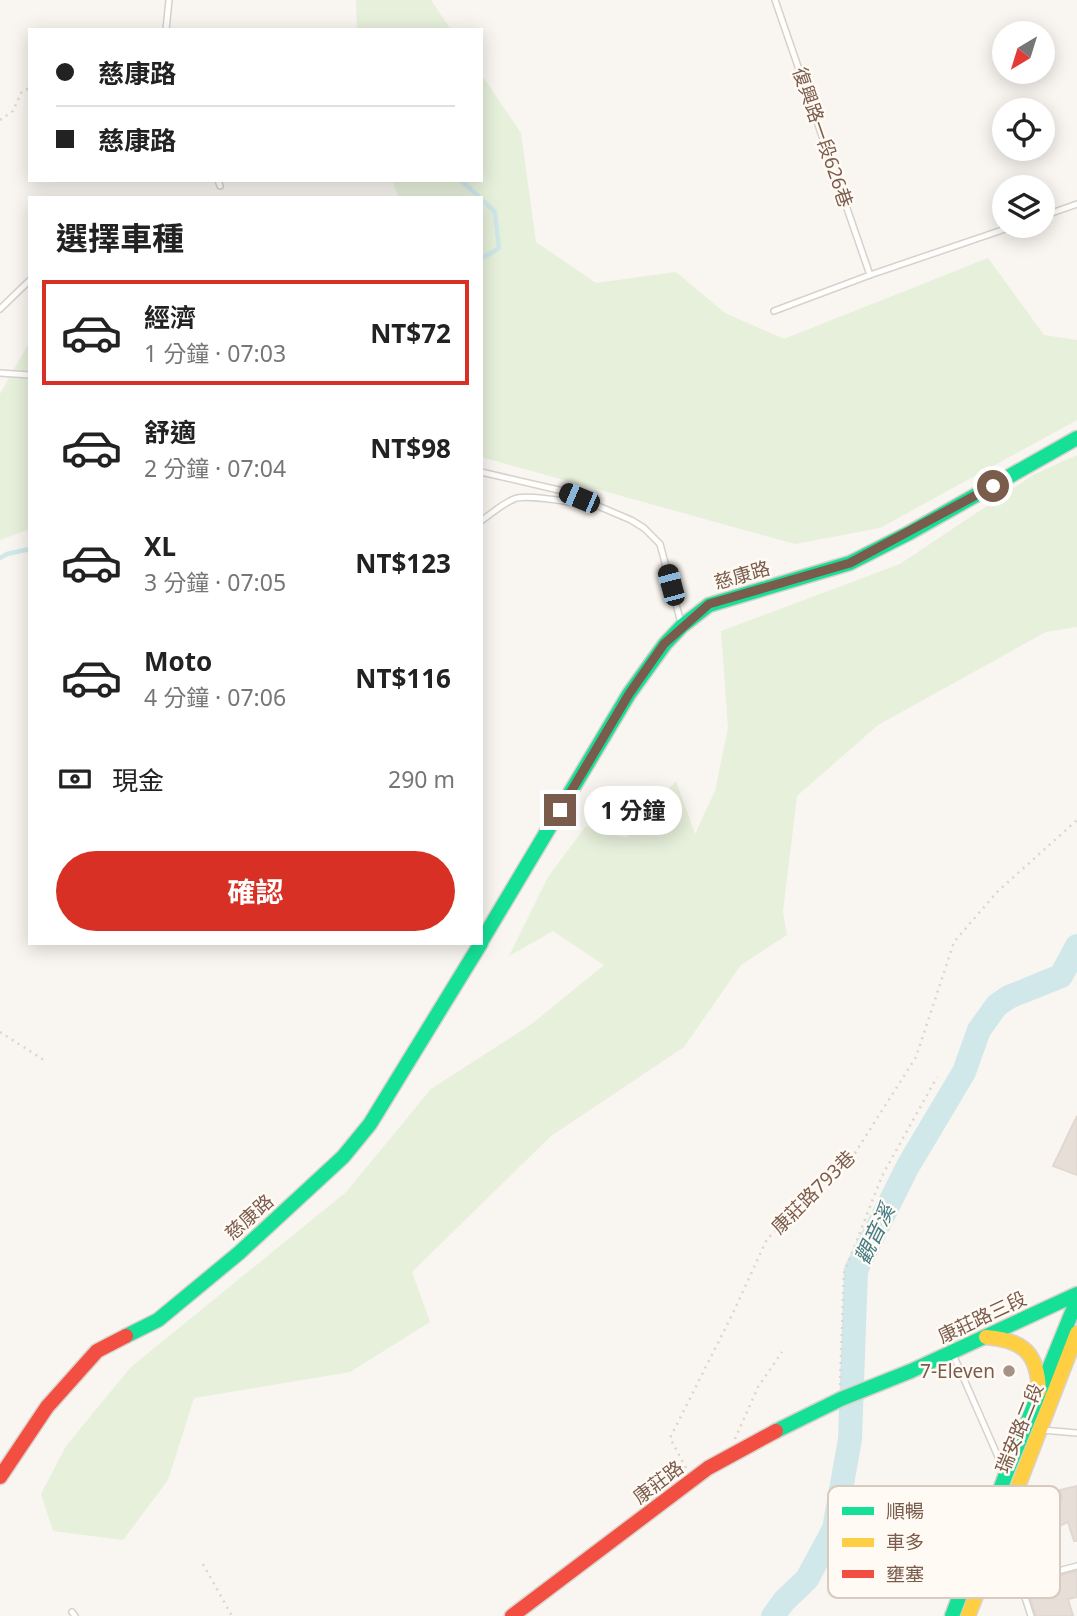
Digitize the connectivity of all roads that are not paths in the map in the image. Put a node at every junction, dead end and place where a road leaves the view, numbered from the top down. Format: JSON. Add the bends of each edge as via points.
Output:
{"nodes":[{"id":1,"x":169,"y":0,"type":"edge"},
{"id":2,"x":775,"y":0,"type":"edge"},
{"id":3,"x":166,"y":28,"type":"edge"},
{"id":4,"x":1077,"y":204,"type":"edge"},
{"id":5,"x":1055,"y":212,"type":"edge"},
{"id":6,"x":992,"y":233,"type":"edge"},
{"id":7,"x":870,"y":275,"type":"junction"},
{"id":8,"x":28,"y":281,"type":"edge"},
{"id":9,"x":0,"y":309,"type":"edge"},
{"id":10,"x":774,"y":312,"type":"dead end"},
{"id":11,"x":0,"y":373,"type":"edge"},
{"id":12,"x":28,"y":375,"type":"edge"},
{"id":13,"x":1077,"y":438,"type":"edge"},
{"id":14,"x":483,"y":472,"type":"edge"},
{"id":15,"x":594,"y":505,"type":"junction"},
{"id":16,"x":483,"y":520,"type":"edge"},
{"id":17,"x":682,"y":626,"type":"junction"},
{"id":18,"x":483,"y":940,"type":"edge"},
{"id":19,"x":480,"y":945,"type":"edge"},
{"id":20,"x":1077,"y":1294,"type":"edge"},
{"id":21,"x":1077,"y":1300,"type":"edge"},
{"id":22,"x":1077,"y":1334,"type":"edge"},
{"id":23,"x":985,"y":1338,"type":"junction"},
{"id":24,"x":952,"y":1352,"type":"junction"},
{"id":25,"x":1039,"y":1392,"type":"junction"},
{"id":26,"x":840,"y":1399,"type":"joint"},
{"id":27,"x":1039,"y":1430,"type":"junction"},
{"id":28,"x":1077,"y":1433,"type":"edge"},
{"id":29,"x":1006,"y":1474,"type":"junction"},
{"id":30,"x":0,"y":1477,"type":"edge"},
{"id":31,"x":1001,"y":1486,"type":"edge"},
{"id":32,"x":1018,"y":1486,"type":"edge"},
{"id":33,"x":1077,"y":1566,"type":"edge"},
{"id":34,"x":1060,"y":1571,"type":"edge"},
{"id":35,"x":959,"y":1598,"type":"edge"},
{"id":36,"x":975,"y":1598,"type":"edge"},
{"id":37,"x":1025,"y":1598,"type":"edge"},
{"id":38,"x":512,"y":1616,"type":"edge"},
{"id":39,"x":952,"y":1616,"type":"edge"},
{"id":40,"x":968,"y":1616,"type":"edge"},
{"id":41,"x":1031,"y":1616,"type":"edge"}],
"edges":[{"from":1,"to":3,"type":"lane"},
{"from":2,"to":7,"type":"lane","name":"復興路一段626巷"},
{"from":4,"to":5,"type":"lane"},
{"from":6,"to":7,"type":"lane"},
{"from":7,"to":10,"type":"lane"},
{"from":8,"to":9,"type":"lane"},
{"from":11,"to":12,"type":"lane"},
{"from":13,"to":17,"type":"street","name":"慈康路","via":[[850,563],[709,604]]},
{"from":14,"to":15,"type":"lane","via":[[563,491]]},
{"from":15,"to":16,"type":"lane","via":[[515,498]]},
{"from":15,"to":17,"type":"lane","via":[[631,520],[660,544]]},
{"from":17,"to":18,"type":"street","name":"慈康路","via":[[629,694]]},
{"from":19,"to":30,"type":"street","name":"慈康路","via":[[370,1124],[343,1157],[158,1320],[97,1351],[47,1407]]},
{"from":20,"to":23,"type":"street","name":"康莊路三段"},
{"from":21,"to":25,"type":"street","name":"瑞安路二段"},
{"from":22,"to":27,"type":"street","name":"瑞安路二段"},
{"from":23,"to":24,"type":"street","name":"康莊路三段"},
{"from":23,"to":25,"type":"street","via":[[1018,1343],[1032,1356],[1040,1373]]},
{"from":24,"to":26,"type":"street","name":"康莊路三段"},
{"from":24,"to":29,"type":"lane"},
{"from":25,"to":29,"type":"street","name":"瑞安路二段"},
{"from":26,"to":38,"type":"street","name":"康莊路","via":[[692,1480]]},
{"from":27,"to":28,"type":"lane"},
{"from":27,"to":32,"type":"street","name":"瑞安路二段"},
{"from":29,"to":31,"type":"street","name":"瑞安路二段"},
{"from":33,"to":34,"type":"lane"},
{"from":35,"to":39,"type":"street","name":"瑞安路二段"},
{"from":36,"to":40,"type":"street","name":"瑞安路二段"},
{"from":37,"to":41,"type":"lane"}]}
